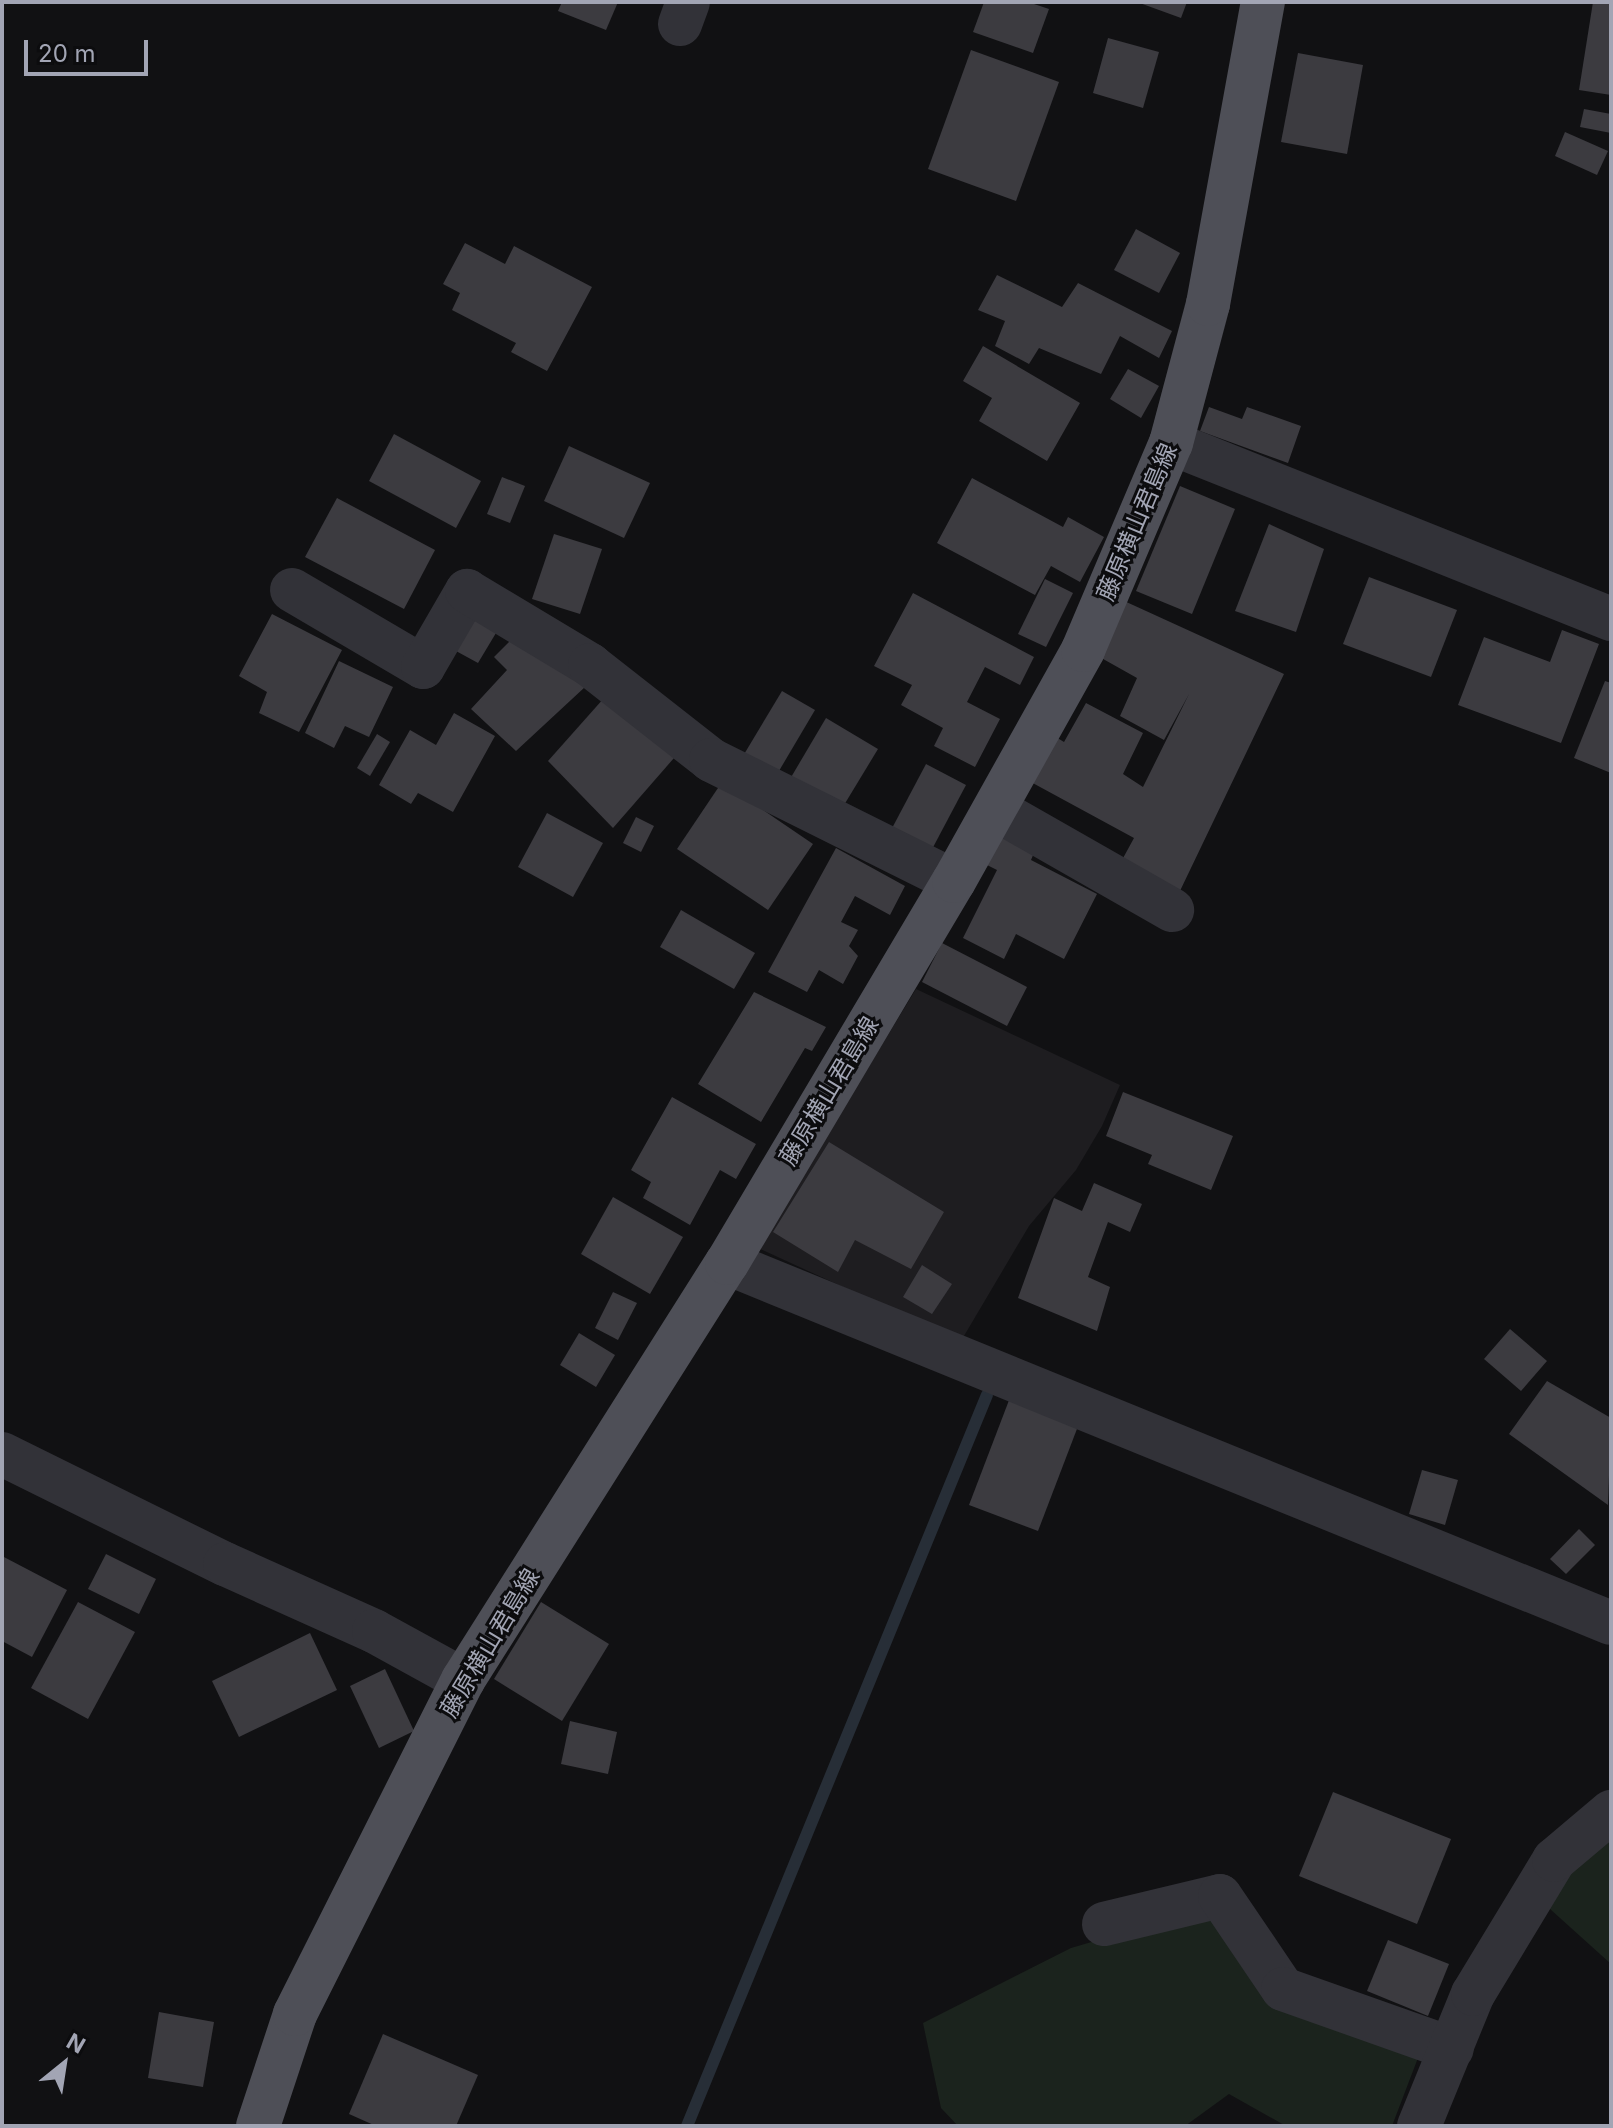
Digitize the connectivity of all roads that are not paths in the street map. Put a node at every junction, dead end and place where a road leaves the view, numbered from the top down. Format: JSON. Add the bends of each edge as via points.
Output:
{"nodes":[{"id":1,"x":1263,"y":2,"type":"edge"},
{"id":2,"x":1171,"y":443,"type":"junction"},
{"id":3,"x":292,"y":590,"type":"dead end"},
{"id":4,"x":1611,"y":619,"type":"edge"},
{"id":5,"x":995,"y":809,"type":"junction"},
{"id":6,"x":954,"y":881,"type":"junction"},
{"id":7,"x":1172,"y":910,"type":"dead end"},
{"id":8,"x":727,"y":1263,"type":"junction"},
{"id":9,"x":2,"y":1454,"type":"edge"},
{"id":10,"x":1611,"y":1623,"type":"edge"},
{"id":11,"x":463,"y":1680,"type":"junction"},
{"id":12,"x":1611,"y":1812,"type":"edge"},
{"id":13,"x":1104,"y":1924,"type":"dead end"},
{"id":14,"x":1452,"y":2049,"type":"junction"},
{"id":15,"x":258,"y":2126,"type":"edge"},
{"id":16,"x":1419,"y":2126,"type":"edge"}],
"edges":[{"from":1,"to":2,"type":"main road","name":"藤原横山君島線","via":[[1208,304]]},
{"from":2,"to":4,"type":"street"},
{"from":2,"to":5,"type":"main road","name":"藤原横山君島線","via":[[1083,650]]},
{"from":3,"to":6,"type":"street","via":[[423,667],[467,591],[590,665],[711,760]]},
{"from":5,"to":6,"type":"main road","name":"藤原横山君島線"},
{"from":5,"to":7,"type":"street"},
{"from":6,"to":8,"type":"main road","name":"藤原横山君島線"},
{"from":8,"to":10,"type":"street"},
{"from":8,"to":11,"type":"main road","name":"藤原横山君島線"},
{"from":9,"to":11,"type":"street","via":[[374,1631]]},
{"from":11,"to":15,"type":"main road","name":"藤原横山君島線","via":[[295,2014]]},
{"from":12,"to":14,"type":"street","via":[[1554,1860],[1473,1994]]},
{"from":13,"to":14,"type":"street","via":[[1220,1896],[1283,1989]]},
{"from":14,"to":16,"type":"street"}]}
